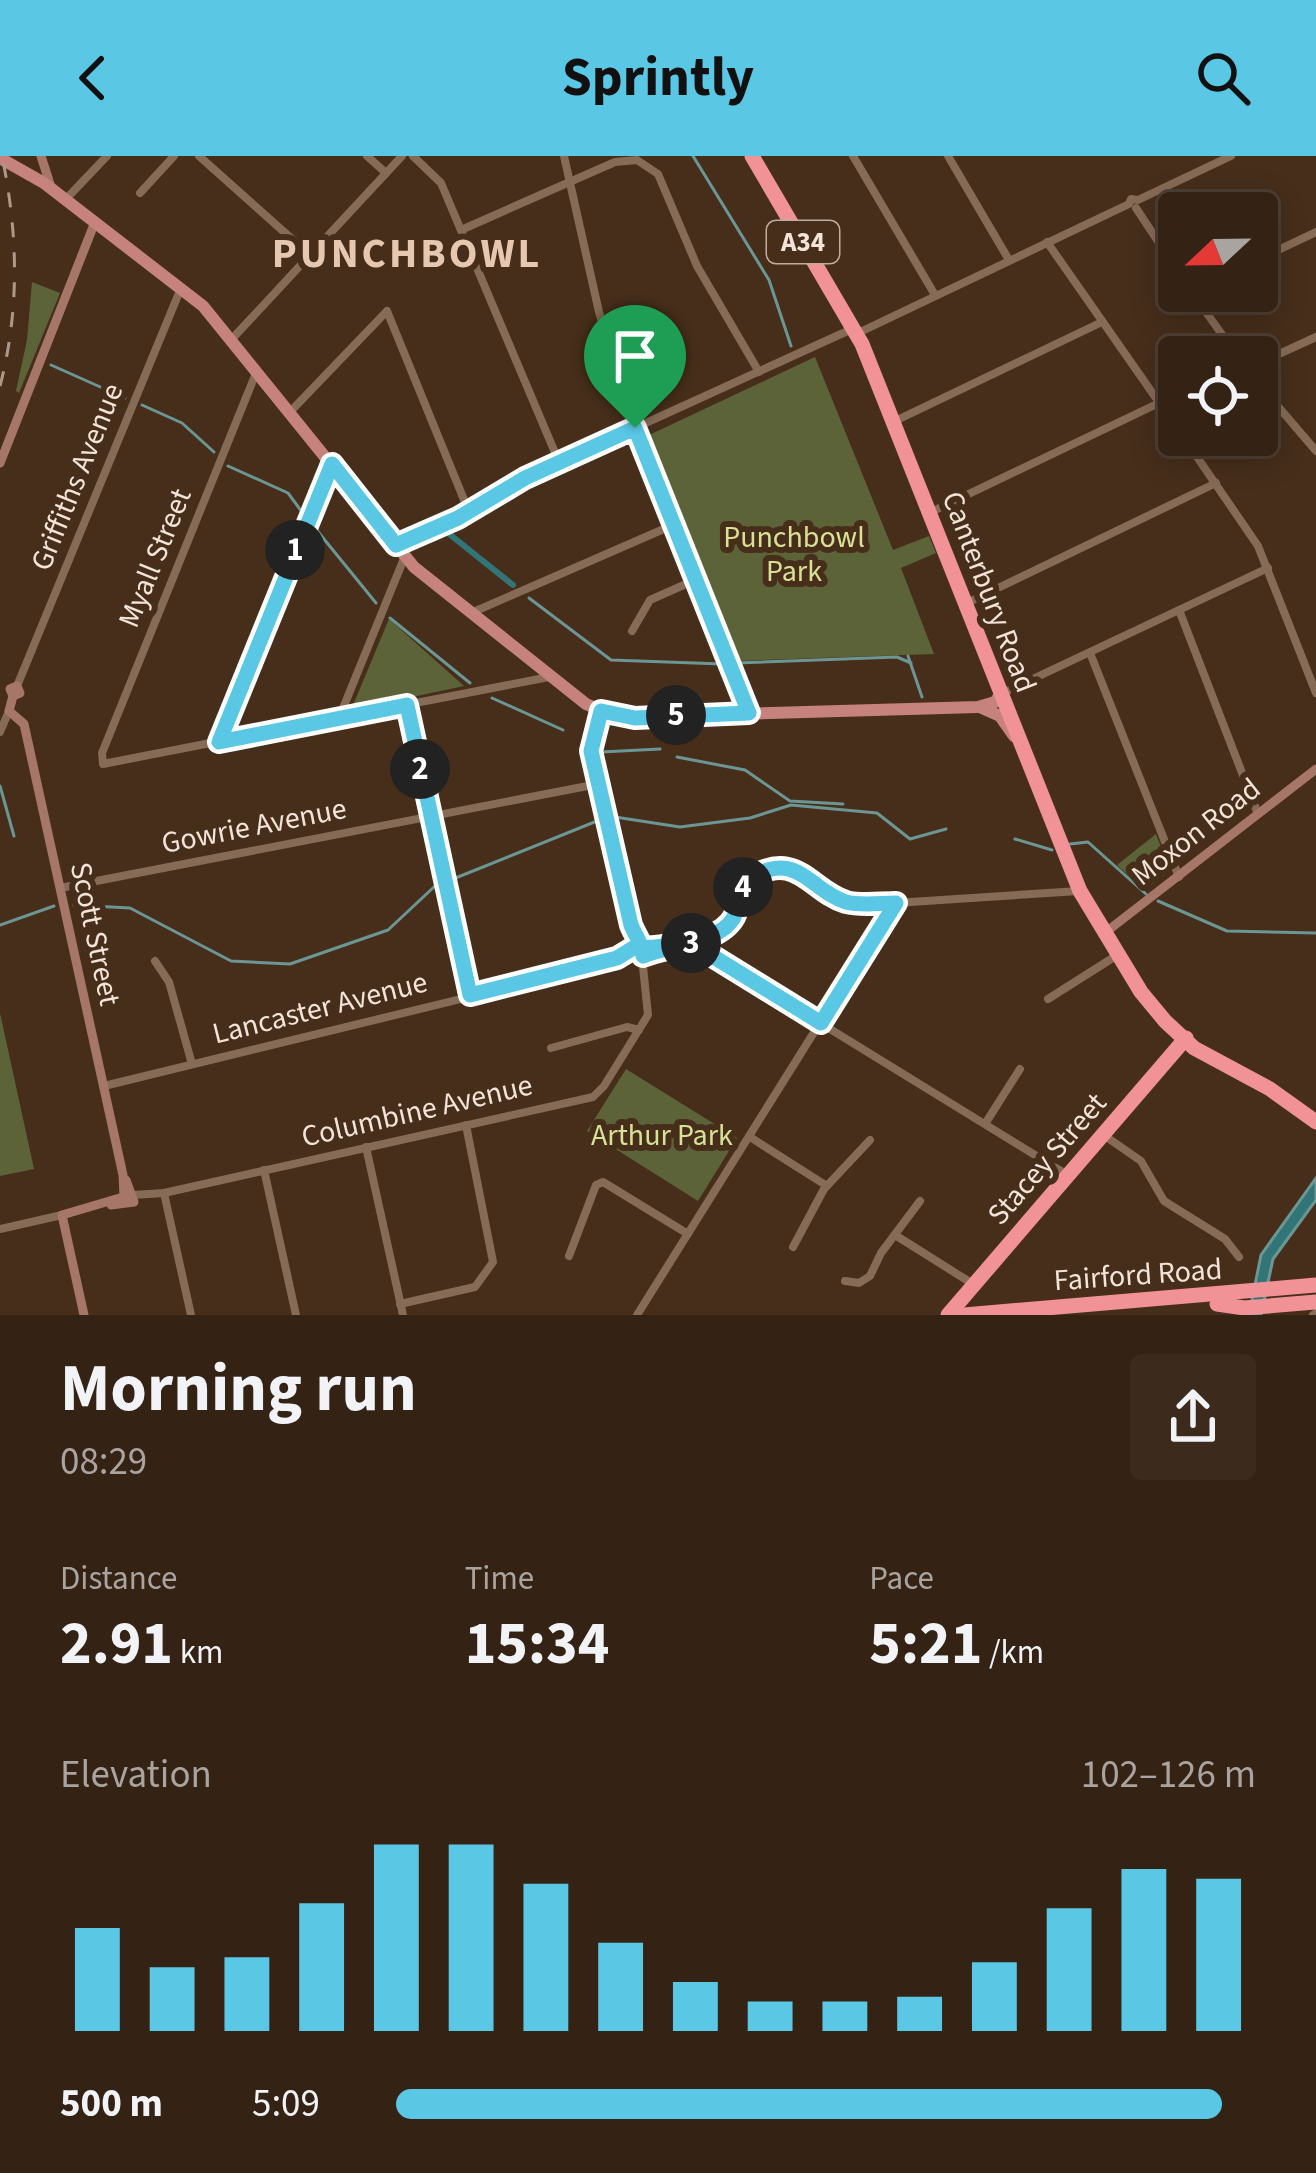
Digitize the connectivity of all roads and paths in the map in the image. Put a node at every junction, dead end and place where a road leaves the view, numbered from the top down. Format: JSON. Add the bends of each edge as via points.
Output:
{"nodes":[{"id":1,"x":39,"y":156,"type":"edge"},
{"id":2,"x":174,"y":156,"type":"edge"},
{"id":3,"x":199,"y":156,"type":"edge"},
{"id":4,"x":368,"y":156,"type":"edge"},
{"id":5,"x":402,"y":156,"type":"edge"},
{"id":6,"x":413,"y":156,"type":"edge"},
{"id":7,"x":564,"y":156,"type":"edge"},
{"id":8,"x":752,"y":156,"type":"edge"},
{"id":9,"x":853,"y":156,"type":"edge"},
{"id":10,"x":948,"y":156,"type":"edge"},
{"id":11,"x":1231,"y":156,"type":"edge"},
{"id":12,"x":0,"y":158,"type":"edge"},
{"id":13,"x":104,"y":159,"type":"edge"},
{"id":14,"x":22,"y":169,"type":"junction"},
{"id":15,"x":386,"y":172,"type":"junction"},
{"id":16,"x":569,"y":181,"type":"junction"},
{"id":17,"x":60,"y":194,"type":"junction"},
{"id":18,"x":140,"y":194,"type":"dead end"},
{"id":19,"x":1134,"y":204,"type":"junction"},
{"id":20,"x":95,"y":222,"type":"junction"},
{"id":21,"x":461,"y":230,"type":"junction"},
{"id":22,"x":1316,"y":232,"type":"edge"},
{"id":23,"x":1158,"y":241,"type":"edge"},
{"id":24,"x":1047,"y":242,"type":"junction"},
{"id":25,"x":1278,"y":250,"type":"edge"},
{"id":26,"x":310,"y":255,"type":"junction"},
{"id":27,"x":1010,"y":260,"type":"junction"},
{"id":28,"x":181,"y":287,"type":"junction"},
{"id":29,"x":935,"y":295,"type":"junction"},
{"id":30,"x":1102,"y":322,"type":"junction"},
{"id":31,"x":855,"y":331,"type":"junction"},
{"id":32,"x":1316,"y":337,"type":"edge"},
{"id":33,"x":231,"y":340,"type":"junction"},
{"id":34,"x":1278,"y":354,"type":"edge"},
{"id":35,"x":256,"y":370,"type":"junction"},
{"id":36,"x":759,"y":372,"type":"junction"},
{"id":37,"x":1158,"y":402,"type":"edge"},
{"id":38,"x":1158,"y":403,"type":"edge"},
{"id":39,"x":1278,"y":407,"type":"edge"},
{"id":40,"x":290,"y":412,"type":"junction"},
{"id":41,"x":894,"y":422,"type":"junction"},
{"id":42,"x":635,"y":428,"type":"junction"},
{"id":43,"x":1316,"y":451,"type":"edge"},
{"id":44,"x":1197,"y":456,"type":"edge"},
{"id":45,"x":559,"y":462,"type":"junction"},
{"id":46,"x":0,"y":464,"type":"edge"},
{"id":47,"x":332,"y":464,"type":"junction"},
{"id":48,"x":1216,"y":483,"type":"junction"},
{"id":49,"x":469,"y":512,"type":"junction"},
{"id":50,"x":930,"y":513,"type":"junction"},
{"id":51,"x":673,"y":524,"type":"junction"},
{"id":52,"x":400,"y":550,"type":"junction"},
{"id":53,"x":1268,"y":568,"type":"junction"},
{"id":54,"x":695,"y":580,"type":"junction"},
{"id":55,"x":966,"y":604,"type":"junction"},
{"id":56,"x":1179,"y":610,"type":"junction"},
{"id":57,"x":470,"y":614,"type":"junction"},
{"id":58,"x":632,"y":631,"type":"dead end"},
{"id":59,"x":1090,"y":652,"type":"junction"},
{"id":60,"x":549,"y":677,"type":"junction"},
{"id":61,"x":10,"y":688,"type":"edge"},
{"id":62,"x":1316,"y":693,"type":"edge"},
{"id":63,"x":1000,"y":695,"type":"junction"},
{"id":64,"x":407,"y":705,"type":"junction"},
{"id":65,"x":949,"y":706,"type":"junction"},
{"id":66,"x":978,"y":707,"type":"junction"},
{"id":67,"x":8,"y":711,"type":"junction"},
{"id":68,"x":601,"y":711,"type":"junction"},
{"id":69,"x":749,"y":713,"type":"junction"},
{"id":70,"x":338,"y":719,"type":"junction"},
{"id":71,"x":0,"y":732,"type":"edge"},
{"id":72,"x":219,"y":742,"type":"junction"},
{"id":73,"x":1019,"y":742,"type":"junction"},
{"id":74,"x":1316,"y":769,"type":"edge"},
{"id":75,"x":598,"y":784,"type":"junction"},
{"id":76,"x":1258,"y":814,"type":"junction"},
{"id":77,"x":430,"y":816,"type":"junction"},
{"id":78,"x":1179,"y":877,"type":"junction"},
{"id":79,"x":60,"y":888,"type":"junction"},
{"id":80,"x":1080,"y":891,"type":"junction"},
{"id":81,"x":896,"y":903,"type":"junction"},
{"id":82,"x":1106,"y":932,"type":"junction"},
{"id":83,"x":688,"y":941,"type":"junction"},
{"id":84,"x":637,"y":953,"type":"junction"},
{"id":85,"x":1120,"y":953,"type":"junction"},
{"id":86,"x":155,"y":961,"type":"dead end"},
{"id":87,"x":470,"y":995,"type":"junction"},
{"id":88,"x":1048,"y":999,"type":"dead end"},
{"id":89,"x":821,"y":1023,"type":"junction"},
{"id":90,"x":639,"y":1030,"type":"junction"},
{"id":91,"x":1186,"y":1038,"type":"junction"},
{"id":92,"x":551,"y":1048,"type":"dead end"},
{"id":93,"x":192,"y":1064,"type":"junction"},
{"id":94,"x":1020,"y":1070,"type":"dead end"},
{"id":95,"x":104,"y":1086,"type":"junction"},
{"id":96,"x":1316,"y":1118,"type":"edge"},
{"id":97,"x":985,"y":1124,"type":"junction"},
{"id":98,"x":466,"y":1125,"type":"junction"},
{"id":99,"x":1104,"y":1136,"type":"junction"},
{"id":100,"x":749,"y":1137,"type":"junction"},
{"id":101,"x":871,"y":1140,"type":"dead end"},
{"id":102,"x":366,"y":1148,"type":"junction"},
{"id":103,"x":264,"y":1170,"type":"junction"},
{"id":104,"x":1069,"y":1176,"type":"junction"},
{"id":105,"x":827,"y":1186,"type":"junction"},
{"id":106,"x":159,"y":1194,"type":"junction"},
{"id":107,"x":129,"y":1199,"type":"junction"},
{"id":108,"x":920,"y":1201,"type":"dead end"},
{"id":109,"x":62,"y":1215,"type":"junction"},
{"id":110,"x":0,"y":1229,"type":"edge"},
{"id":111,"x":688,"y":1234,"type":"junction"},
{"id":112,"x":895,"y":1235,"type":"junction"},
{"id":113,"x":793,"y":1247,"type":"dead end"},
{"id":114,"x":569,"y":1256,"type":"dead end"},
{"id":115,"x":1239,"y":1257,"type":"dead end"},
{"id":116,"x":845,"y":1281,"type":"dead end"},
{"id":117,"x":971,"y":1288,"type":"junction"},
{"id":118,"x":1316,"y":1294,"type":"edge"},
{"id":119,"x":1245,"y":1301,"type":"junction"},
{"id":120,"x":400,"y":1304,"type":"junction"},
{"id":121,"x":981,"y":1314,"type":"edge"},
{"id":122,"x":84,"y":1315,"type":"edge"},
{"id":123,"x":191,"y":1315,"type":"edge"},
{"id":124,"x":296,"y":1315,"type":"edge"},
{"id":125,"x":403,"y":1315,"type":"edge"},
{"id":126,"x":637,"y":1315,"type":"edge"},
{"id":127,"x":948,"y":1315,"type":"edge"},
{"id":128,"x":964,"y":1315,"type":"edge"},
{"id":129,"x":1085,"y":1315,"type":"edge"}],
"edges":[{"from":1,"to":14,"type":"street"},
{"from":1,"to":17,"type":"street"},
{"from":2,"to":18,"type":"street"},
{"from":3,"to":26,"type":"street"},
{"from":4,"to":15,"type":"street"},
{"from":5,"to":15,"type":"street"},
{"from":6,"to":21,"type":"street","via":[[441,183]]},
{"from":7,"to":16,"type":"street"},
{"from":8,"to":31,"type":"highway","name":"Canterbury Road","number":"A34"},
{"from":9,"to":29,"type":"street"},
{"from":10,"to":27,"type":"street"},
{"from":11,"to":19,"type":"street"},
{"from":12,"to":14,"type":"main road"},
{"from":13,"to":17,"type":"street"},
{"from":14,"to":17,"type":"main road"},
{"from":15,"to":26,"type":"street"},
{"from":16,"to":21,"type":"street"},
{"from":16,"to":36,"type":"street","via":[[626,159],[655,170],[704,280]]},
{"from":16,"to":42,"type":"street"},
{"from":17,"to":20,"type":"main road"},
{"from":19,"to":23,"type":"street"},
{"from":19,"to":24,"type":"street"},
{"from":20,"to":28,"type":"main road"},
{"from":20,"to":46,"type":"street"},
{"from":21,"to":45,"type":"street"},
{"from":22,"to":25,"type":"street"},
{"from":24,"to":27,"type":"street"},
{"from":24,"to":30,"type":"street"},
{"from":26,"to":33,"type":"street"},
{"from":27,"to":29,"type":"street"},
{"from":28,"to":33,"type":"main road"},
{"from":28,"to":61,"type":"street","name":"Griffiths Avenue"},
{"from":29,"to":31,"type":"street"},
{"from":30,"to":37,"type":"street"},
{"from":30,"to":41,"type":"street"},
{"from":31,"to":36,"type":"street"},
{"from":31,"to":41,"type":"highway","name":"Canterbury Road","number":"A34"},
{"from":32,"to":34,"type":"street"},
{"from":33,"to":35,"type":"main road"},
{"from":35,"to":40,"type":"main road"},
{"from":35,"to":72,"type":"street","name":"Myall Street","via":[[103,764]]},
{"from":36,"to":42,"type":"street"},
{"from":38,"to":50,"type":"street"},
{"from":39,"to":43,"type":"street"},
{"from":40,"to":47,"type":"main road"},
{"from":40,"to":49,"type":"street","via":[[387,311]]},
{"from":41,"to":50,"type":"highway","name":"Canterbury Road","number":"A34"},
{"from":42,"to":45,"type":"street"},
{"from":42,"to":51,"type":"street"},
{"from":44,"to":48,"type":"street"},
{"from":45,"to":49,"type":"street"},
{"from":47,"to":52,"type":"main road"},
{"from":47,"to":72,"type":"street"},
{"from":48,"to":53,"type":"street"},
{"from":48,"to":55,"type":"street"},
{"from":49,"to":52,"type":"street"},
{"from":50,"to":55,"type":"highway","name":"Canterbury Road","number":"A34"},
{"from":51,"to":54,"type":"street"},
{"from":51,"to":57,"type":"street"},
{"from":52,"to":57,"type":"main road"},
{"from":52,"to":70,"type":"street"},
{"from":53,"to":56,"type":"street"},
{"from":53,"to":62,"type":"street"},
{"from":54,"to":58,"type":"street","via":[[650,600]]},
{"from":54,"to":69,"type":"street"},
{"from":55,"to":63,"type":"highway","name":"Canterbury Road","number":"A34"},
{"from":56,"to":59,"type":"street"},
{"from":56,"to":76,"type":"street"},
{"from":57,"to":60,"type":"main road"},
{"from":59,"to":63,"type":"street"},
{"from":59,"to":78,"type":"street"},
{"from":60,"to":64,"type":"street"},
{"from":60,"to":68,"type":"main road"},
{"from":61,"to":67,"type":"street","name":"Griffiths Avenue"},
{"from":63,"to":65,"type":"main road"},
{"from":63,"to":66,"type":"main road"},
{"from":63,"to":73,"type":"highway","name":"Canterbury Road","number":"A34"},
{"from":64,"to":70,"type":"street"},
{"from":64,"to":77,"type":"street"},
{"from":65,"to":66,"type":"main road"},
{"from":65,"to":69,"type":"main road"},
{"from":66,"to":73,"type":"main road","via":[[998,714]]},
{"from":67,"to":71,"type":"street","name":"Griffiths Avenue"},
{"from":67,"to":79,"type":"street","name":"Scott Street","via":[[24,722]]},
{"from":68,"to":69,"type":"main road","via":[[635,718]]},
{"from":68,"to":75,"type":"street","via":[[590,747]]},
{"from":70,"to":72,"type":"street"},
{"from":73,"to":80,"type":"highway","name":"Canterbury Road","number":"A34"},
{"from":74,"to":76,"type":"street","name":"Moxon Road"},
{"from":75,"to":77,"type":"street","name":"Gowrie Avenue"},
{"from":75,"to":84,"type":"street"},
{"from":76,"to":78,"type":"street","name":"Moxon Road"},
{"from":77,"to":79,"type":"street","name":"Gowrie Avenue"},
{"from":77,"to":87,"type":"street"},
{"from":78,"to":82,"type":"street","name":"Moxon Road"},
{"from":79,"to":95,"type":"street","name":"Scott Street"},
{"from":80,"to":81,"type":"street"},
{"from":80,"to":82,"type":"highway","name":"Canterbury Road","number":"A34"},
{"from":81,"to":83,"type":"street","name":"Lancaster Avenue","via":[[850,903],[804,873],[763,872],[745,884],[724,928]]},
{"from":81,"to":89,"type":"street"},
{"from":82,"to":85,"type":"highway","name":"Canterbury Road","number":"A34"},
{"from":83,"to":84,"type":"street","name":"Lancaster Avenue"},
{"from":83,"to":89,"type":"street"},
{"from":84,"to":87,"type":"street","name":"Lancaster Avenue"},
{"from":84,"to":90,"type":"street","name":"Columbine Avenue","via":[[648,1013]]},
{"from":85,"to":88,"type":"street"},
{"from":85,"to":91,"type":"highway","name":"Canterbury Road","number":"A34","via":[[1153,1009]]},
{"from":86,"to":93,"type":"street","via":[[167,976]]},
{"from":87,"to":93,"type":"street","name":"Lancaster Avenue"},
{"from":89,"to":97,"type":"street"},
{"from":89,"to":100,"type":"street"},
{"from":90,"to":92,"type":"street"},
{"from":90,"to":98,"type":"street","name":"Columbine Avenue","via":[[592,1096]]},
{"from":91,"to":96,"type":"highway","name":"Canterbury Road","number":"A34","via":[[1276,1085]]},
{"from":91,"to":99,"type":"highway","name":"Stacey Street"},
{"from":93,"to":95,"type":"street","name":"Lancaster Avenue"},
{"from":94,"to":97,"type":"street"},
{"from":95,"to":107,"type":"street","name":"Scott Street"},
{"from":97,"to":104,"type":"street"},
{"from":98,"to":102,"type":"street","name":"Columbine Avenue"},
{"from":98,"to":120,"type":"street","via":[[493,1262],[475,1287]]},
{"from":99,"to":104,"type":"highway","name":"Stacey Street"},
{"from":99,"to":115,"type":"street","via":[[1141,1161],[1164,1201],[1225,1239]]},
{"from":100,"to":105,"type":"street"},
{"from":100,"to":111,"type":"street"},
{"from":101,"to":105,"type":"street"},
{"from":102,"to":103,"type":"street","name":"Columbine Avenue"},
{"from":102,"to":120,"type":"street"},
{"from":103,"to":106,"type":"street","name":"Columbine Avenue"},
{"from":103,"to":124,"type":"street"},
{"from":104,"to":117,"type":"highway","name":"Stacey Street"},
{"from":105,"to":113,"type":"street"},
{"from":106,"to":107,"type":"street","name":"Columbine Avenue"},
{"from":106,"to":123,"type":"street"},
{"from":107,"to":109,"type":"street","name":"Columbine Avenue"},
{"from":108,"to":112,"type":"street"},
{"from":109,"to":110,"type":"street","name":"Columbine Avenue"},
{"from":109,"to":122,"type":"street"},
{"from":111,"to":114,"type":"street","via":[[603,1182]]},
{"from":111,"to":126,"type":"street"},
{"from":112,"to":116,"type":"street","via":[[870,1276]]},
{"from":112,"to":117,"type":"street"},
{"from":117,"to":121,"type":"highway","via":[[970,1305]]},
{"from":117,"to":127,"type":"highway","name":"Stacey Street"},
{"from":118,"to":119,"type":"highway","name":"Fairford Road"},
{"from":119,"to":121,"type":"highway","name":"Fairford Road"},
{"from":119,"to":129,"type":"highway","name":"Fairford Road"},
{"from":120,"to":125,"type":"street"},
{"from":121,"to":128,"type":"highway","name":"Fairford Road"}]}
